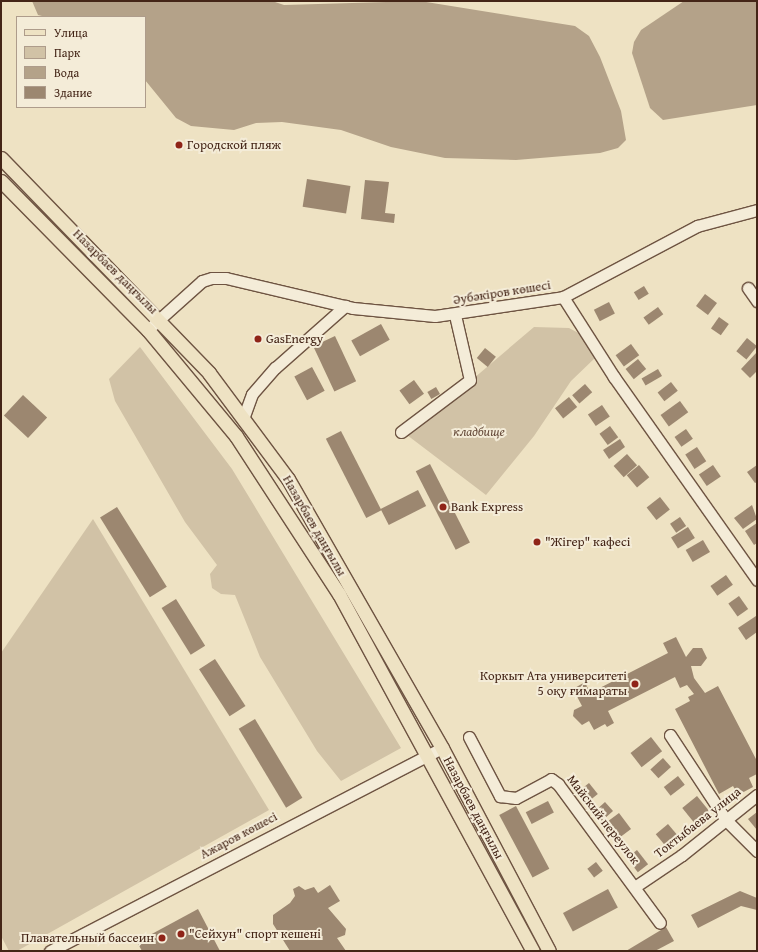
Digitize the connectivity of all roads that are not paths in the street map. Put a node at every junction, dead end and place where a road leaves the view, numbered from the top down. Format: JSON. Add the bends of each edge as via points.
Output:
{"nodes":[{"id":1,"x":1,"y":158,"type":"edge"},
{"id":2,"x":1,"y":180,"type":"edge"},
{"id":3,"x":757,"y":210,"type":"edge"},
{"id":4,"x":748,"y":288,"type":"dead end"},
{"id":5,"x":563,"y":297,"type":"junction"},
{"id":6,"x":757,"y":301,"type":"edge"},
{"id":7,"x":345,"y":306,"type":"junction"},
{"id":8,"x":455,"y":315,"type":"junction"},
{"id":9,"x":159,"y":317,"type":"junction"},
{"id":10,"x":148,"y":330,"type":"junction"},
{"id":11,"x":244,"y":416,"type":"junction"},
{"id":12,"x":401,"y":432,"type":"dead end"},
{"id":13,"x":757,"y":580,"type":"edge"},
{"id":14,"x":670,"y":735,"type":"dead end"},
{"id":15,"x":469,"y":737,"type":"dead end"},
{"id":16,"x":442,"y":748,"type":"junction"},
{"id":17,"x":429,"y":755,"type":"junction"},
{"id":18,"x":757,"y":795,"type":"edge"},
{"id":19,"x":726,"y":820,"type":"junction"},
{"id":20,"x":757,"y":852,"type":"edge"},
{"id":21,"x":636,"y":886,"type":"junction"},
{"id":22,"x":660,"y":922,"type":"dead end"},
{"id":23,"x":50,"y":951,"type":"edge"},
{"id":24,"x":533,"y":951,"type":"edge"},
{"id":25,"x":549,"y":951,"type":"edge"}],
"edges":[{"from":1,"to":9,"type":"main road","name":"Назарбаев даңғылы"},
{"from":2,"to":10,"type":"main road","name":"Назарбаев даңғылы"},
{"from":3,"to":5,"type":"street","via":[[697,226]]},
{"from":4,"to":6,"type":"street"},
{"from":5,"to":8,"type":"street","name":"Әубәкіров көшесі"},
{"from":5,"to":13,"type":"street","name":"Әубәкіров көшесі","via":[[614,377]]},
{"from":7,"to":8,"type":"street","name":"Әубәкіров көшесі"},
{"from":7,"to":9,"type":"street","name":"Әубәкіров көшесі","via":[[226,278],[212,278],[202,281]]},
{"from":7,"to":11,"type":"street","via":[[275,368],[252,394]]},
{"from":8,"to":12,"type":"street","via":[[470,380]]},
{"from":9,"to":10,"type":"street","name":"Әубәкіров көшесі"},
{"from":9,"to":11,"type":"main road","name":"Назарбаев даңғылы"},
{"from":10,"to":17,"type":"main road","name":"Назарбаев даңғылы","via":[[236,436],[297,525]]},
{"from":11,"to":16,"type":"main road","name":"Назарбаев даңғылы","via":[[299,497]]},
{"from":14,"to":19,"type":"street"},
{"from":15,"to":21,"type":"street","name":"Майский переулок","via":[[500,796],[516,798],[551,780],[558,784]]},
{"from":16,"to":17,"type":"street","name":"Ажаров көшесі"},
{"from":16,"to":25,"type":"main road","name":"Назарбаев даңғылы"},
{"from":17,"to":23,"type":"street","name":"Ажаров көшесі","via":[[331,802]]},
{"from":17,"to":24,"type":"main road","name":"Назарбаев даңғылы"},
{"from":18,"to":19,"type":"street","name":"Токтыбаева улица"},
{"from":19,"to":20,"type":"street"},
{"from":19,"to":21,"type":"street","name":"Токтыбаева улица"},
{"from":21,"to":22,"type":"street","name":"Майский переулок"}]}
